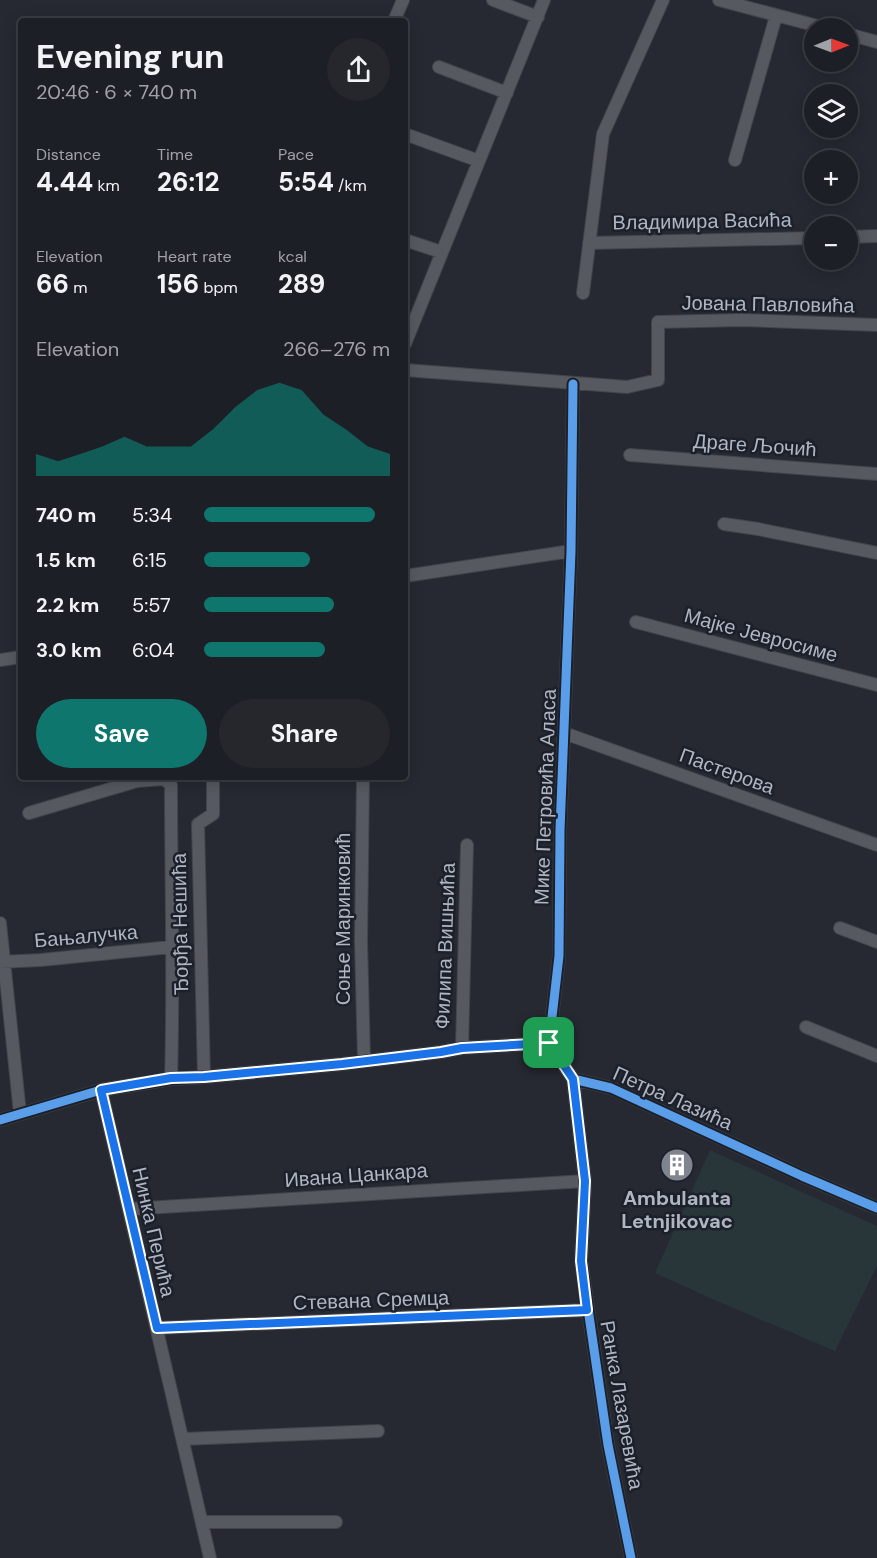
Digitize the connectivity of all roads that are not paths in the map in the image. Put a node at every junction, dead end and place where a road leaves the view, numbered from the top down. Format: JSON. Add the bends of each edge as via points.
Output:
{"nodes":[{"id":1,"x":403,"y":0,"type":"edge"},
{"id":2,"x":493,"y":0,"type":"edge"},
{"id":3,"x":544,"y":0,"type":"edge"},
{"id":4,"x":663,"y":0,"type":"edge"},
{"id":5,"x":719,"y":0,"type":"edge"},
{"id":6,"x":776,"y":16,"type":"junction"},
{"id":7,"x":538,"y":17,"type":"junction"},
{"id":8,"x":395,"y":18,"type":"edge"},
{"id":9,"x":804,"y":23,"type":"edge"},
{"id":10,"x":858,"y":37,"type":"edge"},
{"id":11,"x":877,"y":42,"type":"edge"},
{"id":12,"x":439,"y":67,"type":"dead end"},
{"id":13,"x":507,"y":93,"type":"junction"},
{"id":14,"x":408,"y":135,"type":"edge"},
{"id":15,"x":735,"y":160,"type":"dead end"},
{"id":16,"x":479,"y":161,"type":"junction"},
{"id":17,"x":877,"y":236,"type":"edge"},
{"id":18,"x":858,"y":237,"type":"edge"},
{"id":19,"x":804,"y":238,"type":"edge"},
{"id":20,"x":408,"y":241,"type":"edge"},
{"id":21,"x":589,"y":243,"type":"junction"},
{"id":22,"x":441,"y":252,"type":"junction"},
{"id":23,"x":583,"y":294,"type":"dead end"},
{"id":24,"x":410,"y":320,"type":"edge"},
{"id":25,"x":877,"y":325,"type":"edge"},
{"id":26,"x":408,"y":370,"type":"edge"},
{"id":27,"x":573,"y":384,"type":"junction"},
{"id":28,"x":630,"y":455,"type":"dead end"},
{"id":29,"x":877,"y":474,"type":"edge"},
{"id":30,"x":724,"y":524,"type":"dead end"},
{"id":31,"x":571,"y":551,"type":"junction"},
{"id":32,"x":877,"y":553,"type":"edge"},
{"id":33,"x":408,"y":576,"type":"edge"},
{"id":34,"x":636,"y":622,"type":"dead end"},
{"id":35,"x":18,"y":657,"type":"edge"},
{"id":36,"x":0,"y":660,"type":"edge"},
{"id":37,"x":877,"y":685,"type":"edge"},
{"id":38,"x":564,"y":733,"type":"junction"},
{"id":39,"x":150,"y":780,"type":"edge"},
{"id":40,"x":165,"y":780,"type":"edge"},
{"id":41,"x":213,"y":780,"type":"edge"},
{"id":42,"x":363,"y":780,"type":"edge"},
{"id":43,"x":29,"y":813,"type":"dead end"},
{"id":44,"x":467,"y":845,"type":"dead end"},
{"id":45,"x":877,"y":845,"type":"edge"},
{"id":46,"x":0,"y":923,"type":"edge"},
{"id":47,"x":840,"y":928,"type":"dead end"},
{"id":48,"x":877,"y":942,"type":"edge"},
{"id":49,"x":171,"y":947,"type":"junction"},
{"id":50,"x":2,"y":962,"type":"edge"},
{"id":51,"x":806,"y":1027,"type":"dead end"},
{"id":52,"x":549,"y":1043,"type":"junction"},
{"id":53,"x":462,"y":1048,"type":"junction"},
{"id":54,"x":877,"y":1056,"type":"edge"},
{"id":55,"x":364,"y":1060,"type":"junction"},
{"id":56,"x":204,"y":1077,"type":"junction"},
{"id":57,"x":171,"y":1078,"type":"junction"},
{"id":58,"x":573,"y":1079,"type":"junction"},
{"id":59,"x":101,"y":1090,"type":"junction"},
{"id":60,"x":20,"y":1113,"type":"junction"},
{"id":61,"x":0,"y":1120,"type":"edge"},
{"id":62,"x":585,"y":1181,"type":"junction"},
{"id":63,"x":877,"y":1208,"type":"edge"},
{"id":64,"x":129,"y":1209,"type":"junction"},
{"id":65,"x":587,"y":1310,"type":"junction"},
{"id":66,"x":157,"y":1328,"type":"junction"},
{"id":67,"x":378,"y":1431,"type":"dead end"},
{"id":68,"x":183,"y":1439,"type":"junction"},
{"id":69,"x":202,"y":1522,"type":"junction"},
{"id":70,"x":336,"y":1522,"type":"dead end"},
{"id":71,"x":210,"y":1558,"type":"edge"},
{"id":72,"x":631,"y":1558,"type":"edge"}],
"edges":[{"from":1,"to":8,"type":"street"},
{"from":2,"to":7,"type":"street"},
{"from":3,"to":7,"type":"street"},
{"from":4,"to":21,"type":"street","via":[[603,134]]},
{"from":5,"to":6,"type":"street"},
{"from":6,"to":9,"type":"street"},
{"from":6,"to":15,"type":"street"},
{"from":7,"to":13,"type":"street"},
{"from":10,"to":11,"type":"street"},
{"from":12,"to":13,"type":"street"},
{"from":13,"to":16,"type":"street"},
{"from":14,"to":16,"type":"street"},
{"from":16,"to":22,"type":"street"},
{"from":17,"to":18,"type":"street"},
{"from":19,"to":21,"type":"street","name":"Владимира Васића"},
{"from":20,"to":22,"type":"street"},
{"from":21,"to":23,"type":"street"},
{"from":22,"to":24,"type":"street"},
{"from":25,"to":27,"type":"street","name":"Јована Павловића","via":[[742,320],[658,322],[658,380],[627,387]]},
{"from":26,"to":27,"type":"street"},
{"from":27,"to":31,"type":"street","name":"Мике Петровића Аласа"},
{"from":28,"to":29,"type":"street","name":"Драге Љочић"},
{"from":30,"to":32,"type":"street"},
{"from":31,"to":33,"type":"street"},
{"from":31,"to":38,"type":"street","name":"Мике Петровића Аласа"},
{"from":34,"to":37,"type":"street","name":"Мајке Јевросиме"},
{"from":35,"to":36,"type":"street"},
{"from":38,"to":45,"type":"street","name":"Пастерова"},
{"from":38,"to":52,"type":"street","name":"Мике Петровића Аласа","via":[[559,956]]},
{"from":39,"to":43,"type":"street"},
{"from":40,"to":49,"type":"street","via":[[171,785]]},
{"from":41,"to":56,"type":"street","name":"Ђорђа Нешића","via":[[213,813],[198,824]]},
{"from":42,"to":55,"type":"street","name":"Соње Маринковић"},
{"from":44,"to":53,"type":"street","name":"Филипа Вишњића"},
{"from":46,"to":50,"type":"street"},
{"from":47,"to":48,"type":"street"},
{"from":49,"to":50,"type":"street","name":"Бањалучка"},
{"from":49,"to":57,"type":"street"},
{"from":50,"to":60,"type":"street"},
{"from":51,"to":54,"type":"street"},
{"from":52,"to":53,"type":"street"},
{"from":52,"to":58,"type":"street"},
{"from":53,"to":55,"type":"street"},
{"from":55,"to":56,"type":"street"},
{"from":56,"to":57,"type":"street"},
{"from":57,"to":59,"type":"street"},
{"from":58,"to":62,"type":"street","name":"Ранка Лазаревића"},
{"from":58,"to":63,"type":"street","name":"Петра Лазића","via":[[611,1088]]},
{"from":59,"to":60,"type":"street"},
{"from":59,"to":64,"type":"street","name":"Нинка Перића"},
{"from":60,"to":61,"type":"street"},
{"from":62,"to":64,"type":"street","name":"Ивана Цанкара"},
{"from":62,"to":65,"type":"street","name":"Ранка Лазаревића","via":[[581,1261]]},
{"from":64,"to":66,"type":"street","name":"Нинка Перића"},
{"from":65,"to":66,"type":"street","name":"Стевана Сремца"},
{"from":65,"to":72,"type":"street","name":"Ранка Лазаревића"},
{"from":66,"to":68,"type":"street","name":"Нинка Перића"},
{"from":67,"to":68,"type":"street"},
{"from":68,"to":69,"type":"street","name":"Нинка Перића"},
{"from":69,"to":70,"type":"street"},
{"from":69,"to":71,"type":"street","name":"Нинка Перића"}]}
